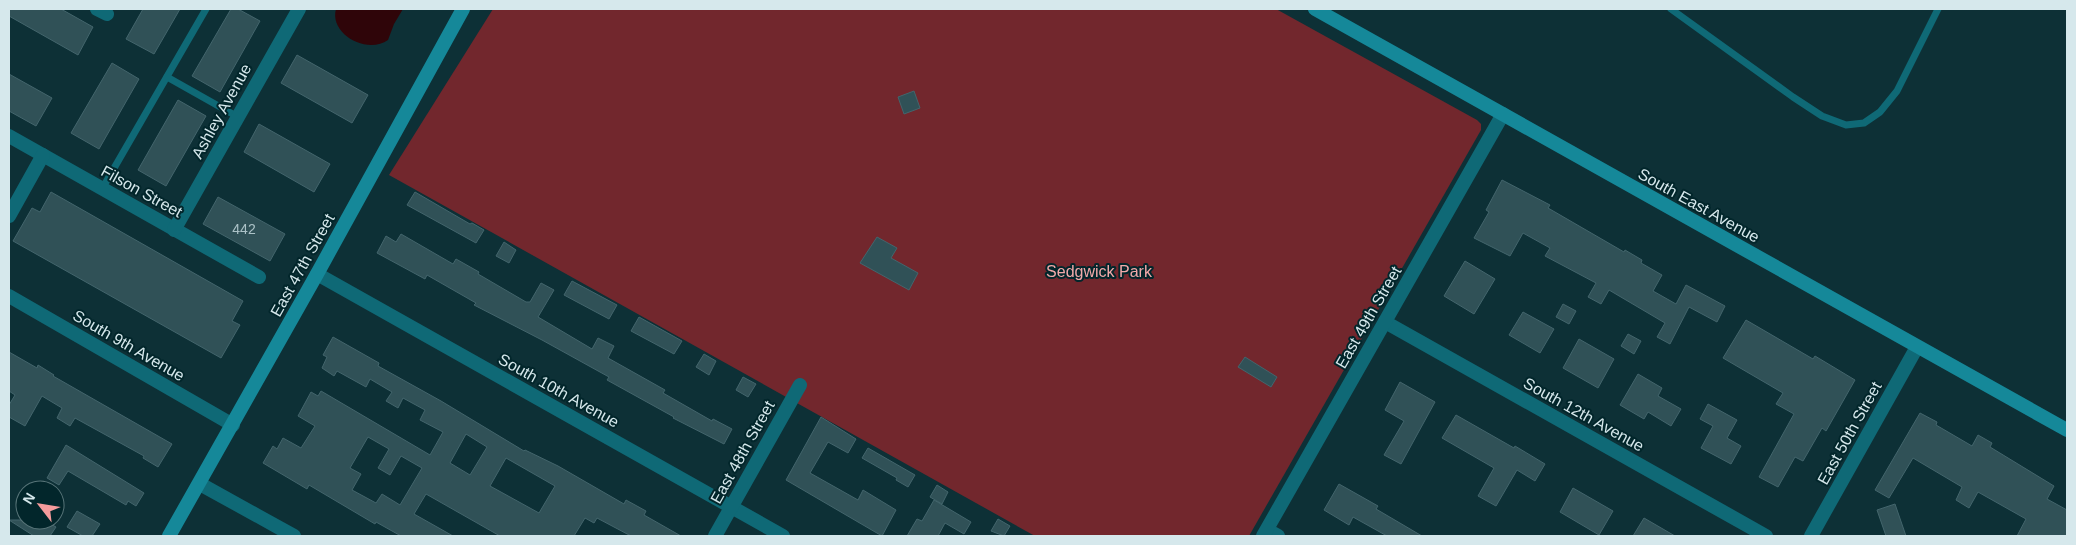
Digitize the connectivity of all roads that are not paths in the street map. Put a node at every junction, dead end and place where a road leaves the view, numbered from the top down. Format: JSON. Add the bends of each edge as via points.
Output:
{"nodes":[{"id":1,"x":206,"y":9,"type":"edge"},
{"id":2,"x":299,"y":9,"type":"edge"},
{"id":3,"x":463,"y":9,"type":"edge"},
{"id":4,"x":1315,"y":9,"type":"edge"},
{"id":5,"x":1671,"y":9,"type":"edge"},
{"id":6,"x":1938,"y":9,"type":"edge"},
{"id":7,"x":167,"y":77,"type":"junction"},
{"id":8,"x":1503,"y":114,"type":"junction"},
{"id":9,"x":238,"y":116,"type":"junction"},
{"id":10,"x":9,"y":136,"type":"edge"},
{"id":11,"x":43,"y":155,"type":"junction"},
{"id":12,"x":102,"y":189,"type":"junction"},
{"id":13,"x":9,"y":216,"type":"edge"},
{"id":14,"x":174,"y":230,"type":"junction"},
{"id":15,"x":317,"y":274,"type":"junction"},
{"id":16,"x":258,"y":277,"type":"dead end"},
{"id":17,"x":9,"y":296,"type":"edge"},
{"id":18,"x":1385,"y":322,"type":"junction"},
{"id":19,"x":1917,"y":347,"type":"junction"},
{"id":20,"x":800,"y":384,"type":"dead end"},
{"id":21,"x":233,"y":424,"type":"junction"},
{"id":22,"x":2067,"y":430,"type":"edge"},
{"id":23,"x":200,"y":484,"type":"junction"},
{"id":24,"x":731,"y":508,"type":"junction"},
{"id":25,"x":1270,"y":534,"type":"edge"},
{"id":26,"x":169,"y":536,"type":"edge"},
{"id":27,"x":294,"y":536,"type":"edge"},
{"id":28,"x":715,"y":536,"type":"edge"},
{"id":29,"x":783,"y":536,"type":"edge"},
{"id":30,"x":1766,"y":536,"type":"edge"},
{"id":31,"x":1811,"y":536,"type":"edge"}],
"edges":[{"from":1,"to":7,"type":"lane"},
{"from":2,"to":9,"type":"street","name":"Ashley Avenue"},
{"from":3,"to":15,"type":"main road","name":"East 47th Street"},
{"from":4,"to":8,"type":"main road","name":"South East Avenue"},
{"from":5,"to":6,"type":"lane","via":[[1793,98],[1822,116],[1846,125],[1864,122],[1880,112],[1897,91]]},
{"from":7,"to":9,"type":"lane"},
{"from":7,"to":12,"type":"lane"},
{"from":8,"to":18,"type":"street","name":"East 49th Street"},
{"from":8,"to":19,"type":"main road","name":"South East Avenue"},
{"from":9,"to":14,"type":"street","name":"Ashley Avenue"},
{"from":10,"to":11,"type":"street","name":"Filson Street"},
{"from":11,"to":12,"type":"street","name":"Filson Street"},
{"from":11,"to":13,"type":"street"},
{"from":12,"to":14,"type":"street","name":"Filson Street"},
{"from":14,"to":16,"type":"street","name":"Filson Street"},
{"from":15,"to":21,"type":"main road","name":"East 47th Street"},
{"from":15,"to":24,"type":"street","name":"South 10th Avenue"},
{"from":17,"to":21,"type":"street","name":"South 9th Avenue"},
{"from":18,"to":25,"type":"street","name":"East 49th Street"},
{"from":18,"to":30,"type":"street","name":"South 12th Avenue"},
{"from":19,"to":22,"type":"main road","name":"South East Avenue"},
{"from":19,"to":31,"type":"street","name":"East 50th Street"},
{"from":20,"to":24,"type":"street","name":"East 48th Street"},
{"from":21,"to":23,"type":"main road","name":"East 47th Street"},
{"from":23,"to":26,"type":"main road","name":"East 47th Street"},
{"from":23,"to":27,"type":"street"},
{"from":24,"to":28,"type":"street","name":"East 48th Street"},
{"from":24,"to":29,"type":"street","name":"South 10th Avenue"}]}
